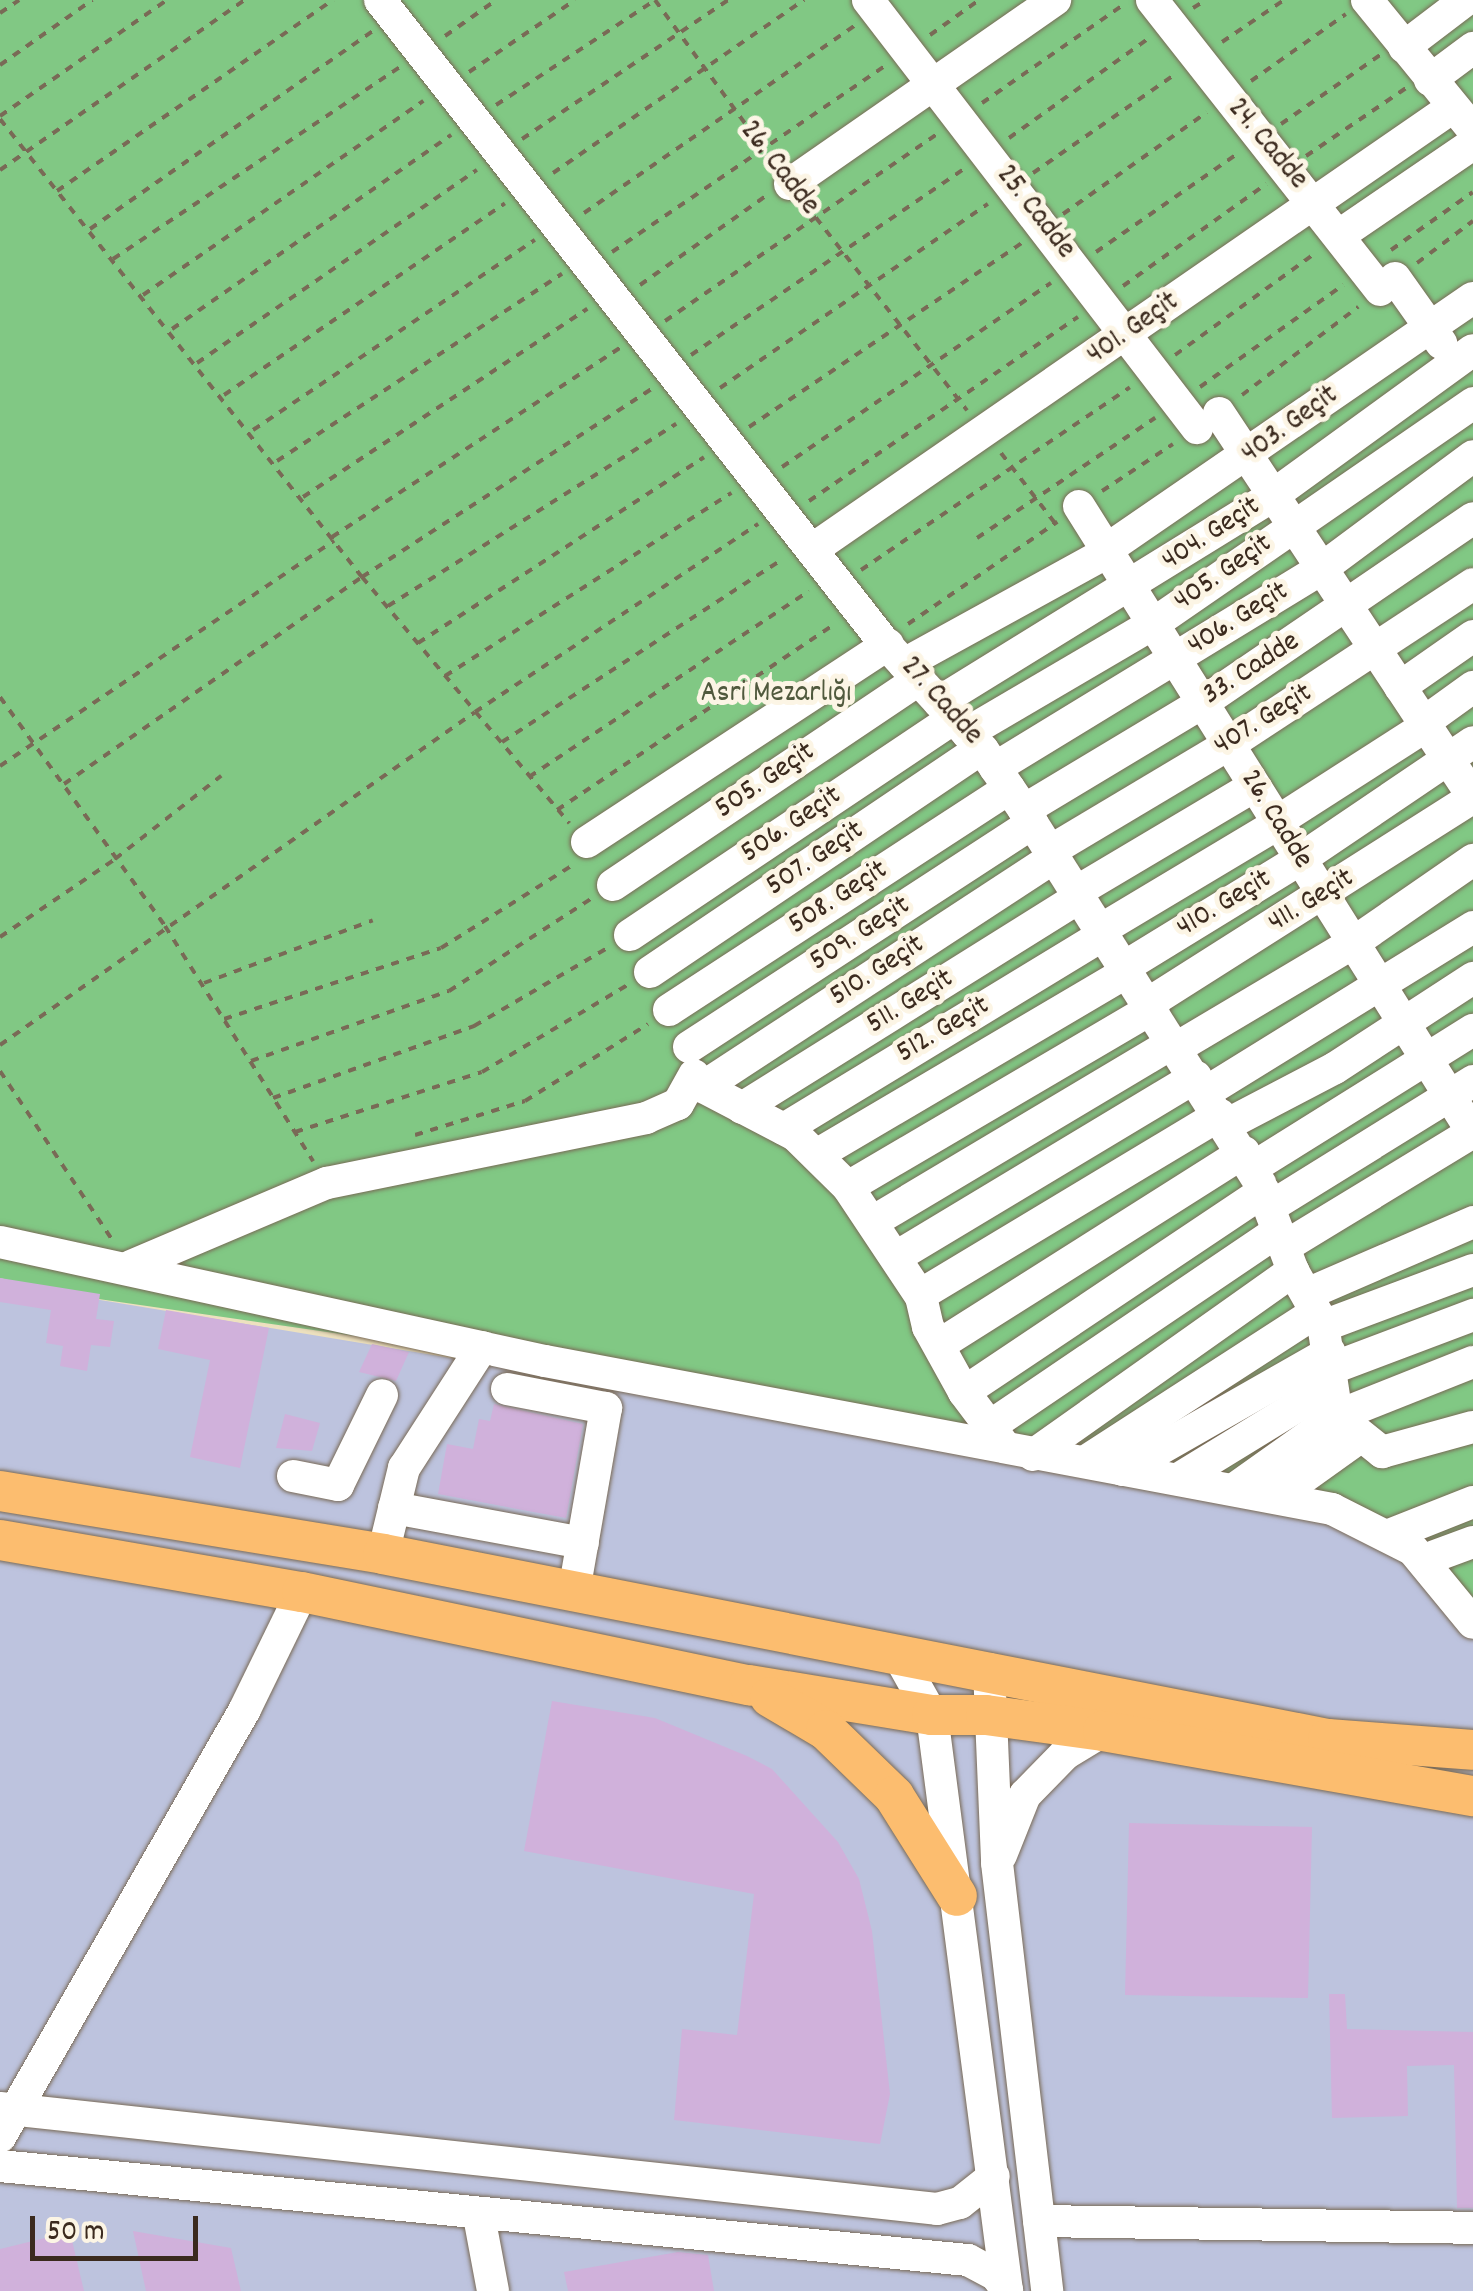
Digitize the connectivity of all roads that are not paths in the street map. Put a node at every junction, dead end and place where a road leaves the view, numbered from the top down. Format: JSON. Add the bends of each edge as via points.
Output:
{"nodes":[{"id":1,"x":1055,"y":0,"type":"edge"},
{"id":2,"x":1466,"y":0,"type":"edge"},
{"id":3,"x":1379,"y":4,"type":"edge"},
{"id":4,"x":872,"y":6,"type":"edge"},
{"id":5,"x":387,"y":8,"type":"edge"},
{"id":6,"x":1161,"y":12,"type":"edge"},
{"id":7,"x":1404,"y":46,"type":"junction"},
{"id":8,"x":1473,"y":48,"type":"edge"},
{"id":9,"x":1430,"y":80,"type":"junction"},
{"id":10,"x":935,"y":85,"type":"junction"},
{"id":11,"x":1468,"y":125,"type":"edge"},
{"id":12,"x":788,"y":183,"type":"road end"},
{"id":13,"x":1315,"y":202,"type":"junction"},
{"id":14,"x":1340,"y":234,"type":"junction"},
{"id":15,"x":1473,"y":298,"type":"edge"},
{"id":16,"x":1429,"y":327,"type":"junction"},
{"id":17,"x":1128,"y":334,"type":"junction"},
{"id":18,"x":1467,"y":367,"type":"edge"},
{"id":19,"x":1473,"y":402,"type":"edge"},
{"id":20,"x":1473,"y":456,"type":"edge"},
{"id":21,"x":1246,"y":459,"type":"junction"},
{"id":22,"x":1272,"y":496,"type":"junction"},
{"id":23,"x":1067,"y":515,"type":"road end"},
{"id":24,"x":1473,"y":518,"type":"edge"},
{"id":25,"x":1292,"y":527,"type":"junction"},
{"id":26,"x":810,"y":546,"type":"junction"},
{"id":27,"x":1107,"y":551,"type":"junction"},
{"id":28,"x":1321,"y":569,"type":"junction"},
{"id":29,"x":1473,"y":584,"type":"edge"},
{"id":30,"x":1130,"y":587,"type":"junction"},
{"id":31,"x":1347,"y":608,"type":"junction"},
{"id":32,"x":1153,"y":624,"type":"junction"},
{"id":33,"x":1473,"y":636,"type":"edge"},
{"id":34,"x":1376,"y":651,"type":"junction"},
{"id":35,"x":1175,"y":660,"type":"junction"},
{"id":36,"x":1400,"y":687,"type":"junction"},
{"id":37,"x":1473,"y":687,"type":"edge"},
{"id":38,"x":1202,"y":703,"type":"junction"},
{"id":39,"x":1424,"y":724,"type":"junction"},
{"id":40,"x":1228,"y":745,"type":"junction"},
{"id":41,"x":1460,"y":751,"type":"edge"},
{"id":42,"x":978,"y":753,"type":"junction"},
{"id":43,"x":1253,"y":787,"type":"junction"},
{"id":44,"x":1472,"y":794,"type":"edge"},
{"id":45,"x":1276,"y":824,"type":"junction"},
{"id":46,"x":587,"y":842,"type":"road end"},
{"id":47,"x":1300,"y":860,"type":"junction"},
{"id":48,"x":1473,"y":860,"type":"edge"},
{"id":49,"x":613,"y":885,"type":"road end"},
{"id":50,"x":1078,"y":894,"type":"junction"},
{"id":51,"x":1323,"y":896,"type":"junction"},
{"id":52,"x":1473,"y":927,"type":"edge"},
{"id":53,"x":1103,"y":932,"type":"junction"},
{"id":54,"x":630,"y":934,"type":"road end"},
{"id":55,"x":1353,"y":943,"type":"junction"},
{"id":56,"x":1128,"y":968,"type":"junction"},
{"id":57,"x":650,"y":972,"type":"road end"},
{"id":58,"x":1473,"y":978,"type":"edge"},
{"id":59,"x":1382,"y":986,"type":"junction"},
{"id":60,"x":1151,"y":1006,"type":"junction"},
{"id":61,"x":669,"y":1010,"type":"road end"},
{"id":62,"x":1405,"y":1024,"type":"junction"},
{"id":63,"x":1473,"y":1030,"type":"edge"},
{"id":64,"x":1176,"y":1045,"type":"junction"},
{"id":65,"x":1427,"y":1059,"type":"junction"},
{"id":66,"x":695,"y":1070,"type":"junction"},
{"id":67,"x":1462,"y":1088,"type":"edge"},
{"id":68,"x":742,"y":1108,"type":"junction"},
{"id":69,"x":784,"y":1129,"type":"junction"},
{"id":70,"x":1473,"y":1132,"type":"edge"},
{"id":71,"x":818,"y":1154,"type":"junction"},
{"id":72,"x":848,"y":1187,"type":"junction"},
{"id":73,"x":874,"y":1221,"type":"junction"},
{"id":74,"x":1473,"y":1222,"type":"edge"},
{"id":75,"x":0,"y":1242,"type":"edge"},
{"id":76,"x":1282,"y":1251,"type":"junction"},
{"id":77,"x":896,"y":1257,"type":"junction"},
{"id":78,"x":130,"y":1266,"type":"junction"},
{"id":79,"x":1473,"y":1270,"type":"edge"},
{"id":80,"x":920,"y":1296,"type":"junction"},
{"id":81,"x":1473,"y":1315,"type":"edge"},
{"id":82,"x":939,"y":1345,"type":"junction"},
{"id":83,"x":482,"y":1347,"type":"junction"},
{"id":84,"x":1473,"y":1362,"type":"edge"},
{"id":85,"x":507,"y":1390,"type":"dead end"},
{"id":86,"x":964,"y":1392,"type":"junction"},
{"id":87,"x":382,"y":1395,"type":"dead end"},
{"id":88,"x":1473,"y":1427,"type":"edge"},
{"id":89,"x":1009,"y":1441,"type":"junction"},
{"id":90,"x":357,"y":1448,"type":"junction"},
{"id":91,"x":1086,"y":1460,"type":"junction"},
{"id":92,"x":404,"y":1468,"type":"junction"},
{"id":93,"x":1124,"y":1470,"type":"junction"},
{"id":94,"x":293,"y":1476,"type":"dead end"},
{"id":95,"x":1180,"y":1478,"type":"junction"},
{"id":96,"x":1237,"y":1487,"type":"junction"},
{"id":97,"x":0,"y":1490,"type":"edge"},
{"id":98,"x":1279,"y":1496,"type":"junction"},
{"id":99,"x":1473,"y":1502,"type":"edge"},
{"id":100,"x":394,"y":1508,"type":"junction"},
{"id":101,"x":1388,"y":1536,"type":"junction"},
{"id":102,"x":0,"y":1540,"type":"edge"},
{"id":103,"x":583,"y":1542,"type":"junction"},
{"id":104,"x":1473,"y":1542,"type":"edge"},
{"id":105,"x":383,"y":1554,"type":"junction"},
{"id":106,"x":1424,"y":1560,"type":"junction"},
{"id":107,"x":574,"y":1591,"type":"junction"},
{"id":108,"x":302,"y":1592,"type":"junction"},
{"id":109,"x":1468,"y":1603,"type":"edge"},
{"id":110,"x":897,"y":1654,"type":"junction"},
{"id":111,"x":990,"y":1669,"type":"junction"},
{"id":112,"x":749,"y":1685,"type":"junction"},
{"id":113,"x":932,"y":1715,"type":"junction"},
{"id":114,"x":986,"y":1715,"type":"junction"},
{"id":115,"x":1103,"y":1731,"type":"junction"},
{"id":116,"x":1473,"y":1750,"type":"edge"},
{"id":117,"x":1473,"y":1796,"type":"edge"},
{"id":118,"x":997,"y":1863,"type":"junction"},
{"id":119,"x":957,"y":1896,"type":"junction"},
{"id":120,"x":6,"y":2118,"type":"edge"},
{"id":121,"x":0,"y":2166,"type":"edge"},
{"id":122,"x":994,"y":2176,"type":"junction"},
{"id":123,"x":479,"y":2216,"type":"junction"},
{"id":124,"x":1039,"y":2221,"type":"junction"},
{"id":125,"x":1473,"y":2228,"type":"edge"},
{"id":126,"x":1007,"y":2290,"type":"edge"},
{"id":127,"x":493,"y":2291,"type":"edge"},
{"id":128,"x":1047,"y":2291,"type":"edge"}],
"edges":[{"from":1,"to":10,"type":"street"},
{"from":2,"to":7,"type":"street"},
{"from":3,"to":7,"type":"street"},
{"from":4,"to":10,"type":"street","name":"25. Cadde"},
{"from":5,"to":26,"type":"street","name":"27. Cadde"},
{"from":6,"to":13,"type":"street","name":"24. Cadde"},
{"from":7,"to":9,"type":"street"},
{"from":8,"to":9,"type":"street"},
{"from":9,"to":11,"type":"street"},
{"from":10,"to":12,"type":"street"},
{"from":10,"to":17,"type":"street","name":"25. Cadde"},
{"from":11,"to":13,"type":"street","name":"401. Geçit"},
{"from":11,"to":14,"type":"street"},
{"from":13,"to":14,"type":"street","name":"24. Cadde"},
{"from":13,"to":17,"type":"street","name":"401. Geçit"},
{"from":14,"to":16,"type":"street","name":"24. Cadde"},
{"from":15,"to":16,"type":"street","name":"403. Geçit"},
{"from":16,"to":18,"type":"street","name":"24. Cadde"},
{"from":16,"to":21,"type":"street","name":"403. Geçit"},
{"from":17,"to":21,"type":"street","name":"25. Cadde"},
{"from":17,"to":26,"type":"street","name":"401. Geçit"},
{"from":18,"to":22,"type":"street","name":"404. Geçit"},
{"from":19,"to":25,"type":"street","name":"405. Geçit"},
{"from":20,"to":28,"type":"street","name":"406. Geçit"},
{"from":21,"to":22,"type":"street","name":"25. Cadde"},
{"from":21,"to":27,"type":"street","name":"403. Geçit"},
{"from":22,"to":25,"type":"street","name":"25. Cadde"},
{"from":22,"to":30,"type":"street","name":"404. Geçit"},
{"from":23,"to":27,"type":"street","name":"26. Cadde"},
{"from":24,"to":31,"type":"street","name":"33. Cadde"},
{"from":25,"to":28,"type":"street","name":"25. Cadde"},
{"from":25,"to":32,"type":"street","name":"405. Geçit"},
{"from":26,"to":42,"type":"street","name":"27. Cadde"},
{"from":27,"to":30,"type":"street","name":"26. Cadde"},
{"from":27,"to":42,"type":"street","name":"403. Geçit"},
{"from":28,"to":31,"type":"street","name":"25. Cadde"},
{"from":28,"to":35,"type":"street","name":"406. Geçit"},
{"from":29,"to":34,"type":"street","name":"407. Geçit"},
{"from":30,"to":32,"type":"street","name":"26. Cadde"},
{"from":30,"to":42,"type":"street","name":"404. Geçit"},
{"from":31,"to":34,"type":"street","name":"25. Cadde"},
{"from":31,"to":38,"type":"street","name":"33. Cadde"},
{"from":32,"to":35,"type":"street","name":"26. Cadde"},
{"from":32,"to":42,"type":"street","name":"405. Geçit"},
{"from":33,"to":36,"type":"street"},
{"from":34,"to":36,"type":"street","name":"25. Cadde"},
{"from":34,"to":40,"type":"street","name":"407. Geçit"},
{"from":35,"to":38,"type":"street","name":"26. Cadde"},
{"from":35,"to":42,"type":"street","name":"406. Geçit"},
{"from":36,"to":39,"type":"street","name":"25. Cadde"},
{"from":37,"to":39,"type":"street","name":"512. Geçit"},
{"from":38,"to":40,"type":"street","name":"26. Cadde"},
{"from":38,"to":42,"type":"street","name":"33. Cadde"},
{"from":39,"to":41,"type":"street","name":"25. Cadde"},
{"from":39,"to":45,"type":"street","name":"512. Geçit"},
{"from":40,"to":42,"type":"street","name":"407. Geçit"},
{"from":40,"to":43,"type":"street","name":"26. Cadde"},
{"from":41,"to":44,"type":"street","name":"25. Cadde"},
{"from":41,"to":47,"type":"street","name":"410. Geçit"},
{"from":42,"to":46,"type":"street"},
{"from":42,"to":49,"type":"street","name":"505. Geçit"},
{"from":42,"to":50,"type":"street","name":"27. Cadde"},
{"from":42,"to":54,"type":"street","name":"506. Geçit"},
{"from":42,"to":57,"type":"street","name":"507. Geçit"},
{"from":42,"to":61,"type":"street","name":"508. Geçit"},
{"from":42,"to":66,"type":"street","name":"510. Geçit"},
{"from":43,"to":45,"type":"street","name":"26. Cadde"},
{"from":43,"to":50,"type":"street","name":"511. Geçit"},
{"from":44,"to":51,"type":"street","name":"411. Geçit"},
{"from":45,"to":47,"type":"street","name":"26. Cadde"},
{"from":45,"to":53,"type":"street","name":"512. Geçit"},
{"from":47,"to":51,"type":"street","name":"26. Cadde"},
{"from":47,"to":56,"type":"street","name":"410. Geçit"},
{"from":48,"to":55,"type":"street"},
{"from":50,"to":53,"type":"street","name":"27. Cadde"},
{"from":50,"to":68,"type":"street","name":"511. Geçit"},
{"from":51,"to":55,"type":"street","name":"26. Cadde"},
{"from":51,"to":60,"type":"street","name":"411. Geçit"},
{"from":52,"to":59,"type":"street"},
{"from":53,"to":56,"type":"street","name":"27. Cadde"},
{"from":53,"to":69,"type":"street","name":"512. Geçit"},
{"from":55,"to":59,"type":"street","name":"26. Cadde"},
{"from":55,"to":64,"type":"street"},
{"from":56,"to":60,"type":"street","name":"27. Cadde"},
{"from":56,"to":71,"type":"street","name":"410. Geçit"},
{"from":58,"to":62,"type":"street"},
{"from":59,"to":62,"type":"street","name":"26. Cadde"},
{"from":59,"to":76,"type":"street"},
{"from":60,"to":64,"type":"street","name":"27. Cadde"},
{"from":60,"to":72,"type":"street","name":"411. Geçit"},
{"from":62,"to":65,"type":"street","name":"26. Cadde"},
{"from":62,"to":76,"type":"street"},
{"from":63,"to":65,"type":"street"},
{"from":64,"to":73,"type":"street"},
{"from":64,"to":76,"type":"street","name":"27. Cadde"},
{"from":65,"to":67,"type":"street","name":"26. Cadde"},
{"from":65,"to":76,"type":"street"},
{"from":66,"to":68,"type":"street"},
{"from":66,"to":78,"type":"street","name":"510. Geçit","via":[[678,1104],[646,1118],[327,1184]]},
{"from":67,"to":70,"type":"street","name":"26. Cadde"},
{"from":67,"to":76,"type":"street"},
{"from":68,"to":69,"type":"street"},
{"from":69,"to":71,"type":"street"},
{"from":70,"to":76,"type":"street"},
{"from":71,"to":72,"type":"street"},
{"from":72,"to":73,"type":"street"},
{"from":73,"to":77,"type":"street"},
{"from":74,"to":76,"type":"street"},
{"from":75,"to":78,"type":"street","via":[[64,1259]]},
{"from":76,"to":77,"type":"street"},
{"from":76,"to":79,"type":"street"},
{"from":76,"to":80,"type":"street"},
{"from":76,"to":81,"type":"street"},
{"from":76,"to":82,"type":"street"},
{"from":76,"to":84,"type":"street"},
{"from":76,"to":86,"type":"street"},
{"from":76,"to":88,"type":"street","via":[[1382,1452]]},
{"from":76,"to":89,"type":"street"},
{"from":76,"to":89,"type":"street"},
{"from":76,"to":91,"type":"street"},
{"from":76,"to":93,"type":"street"},
{"from":76,"to":95,"type":"street"},
{"from":76,"to":96,"type":"street"},
{"from":76,"to":98,"type":"street"},
{"from":77,"to":80,"type":"street"},
{"from":78,"to":83,"type":"street"},
{"from":80,"to":82,"type":"street"},
{"from":82,"to":86,"type":"street"},
{"from":83,"to":89,"type":"street"},
{"from":83,"to":92,"type":"street"},
{"from":85,"to":103,"type":"street","via":[[606,1408]]},
{"from":86,"to":89,"type":"street"},
{"from":87,"to":90,"type":"street"},
{"from":89,"to":91,"type":"street"},
{"from":90,"to":92,"type":"street"},
{"from":90,"to":94,"type":"street","via":[[338,1485]]},
{"from":91,"to":93,"type":"street"},
{"from":92,"to":100,"type":"street"},
{"from":93,"to":95,"type":"street"},
{"from":95,"to":96,"type":"street"},
{"from":96,"to":98,"type":"street"},
{"from":97,"to":105,"type":"main road"},
{"from":98,"to":101,"type":"street","via":[[1332,1509]]},
{"from":99,"to":101,"type":"street"},
{"from":100,"to":103,"type":"street"},
{"from":100,"to":105,"type":"street"},
{"from":101,"to":106,"type":"street"},
{"from":102,"to":108,"type":"main road"},
{"from":103,"to":107,"type":"street"},
{"from":104,"to":106,"type":"street"},
{"from":105,"to":107,"type":"main road"},
{"from":106,"to":109,"type":"street"},
{"from":107,"to":110,"type":"main road"},
{"from":108,"to":112,"type":"main road"},
{"from":108,"to":120,"type":"street","via":[[245,1710]]},
{"from":110,"to":111,"type":"main road"},
{"from":110,"to":113,"type":"street"},
{"from":111,"to":114,"type":"street"},
{"from":111,"to":116,"type":"main road","via":[[1328,1739]]},
{"from":112,"to":113,"type":"main road"},
{"from":112,"to":119,"type":"main road","via":[[826,1730],[894,1796]]},
{"from":113,"to":114,"type":"main road"},
{"from":113,"to":119,"type":"street"},
{"from":114,"to":115,"type":"main road"},
{"from":114,"to":118,"type":"street"},
{"from":115,"to":117,"type":"main road"},
{"from":115,"to":118,"type":"street","via":[[1065,1754],[1026,1795]]},
{"from":118,"to":124,"type":"street"},
{"from":119,"to":122,"type":"street"},
{"from":120,"to":122,"type":"street","via":[[937,2209],[960,2203]]},
{"from":121,"to":123,"type":"street"},
{"from":122,"to":126,"type":"street"},
{"from":123,"to":126,"type":"street","via":[[968,2260],[996,2275]]},
{"from":123,"to":127,"type":"street"},
{"from":124,"to":125,"type":"street"},
{"from":124,"to":128,"type":"street"}]}
